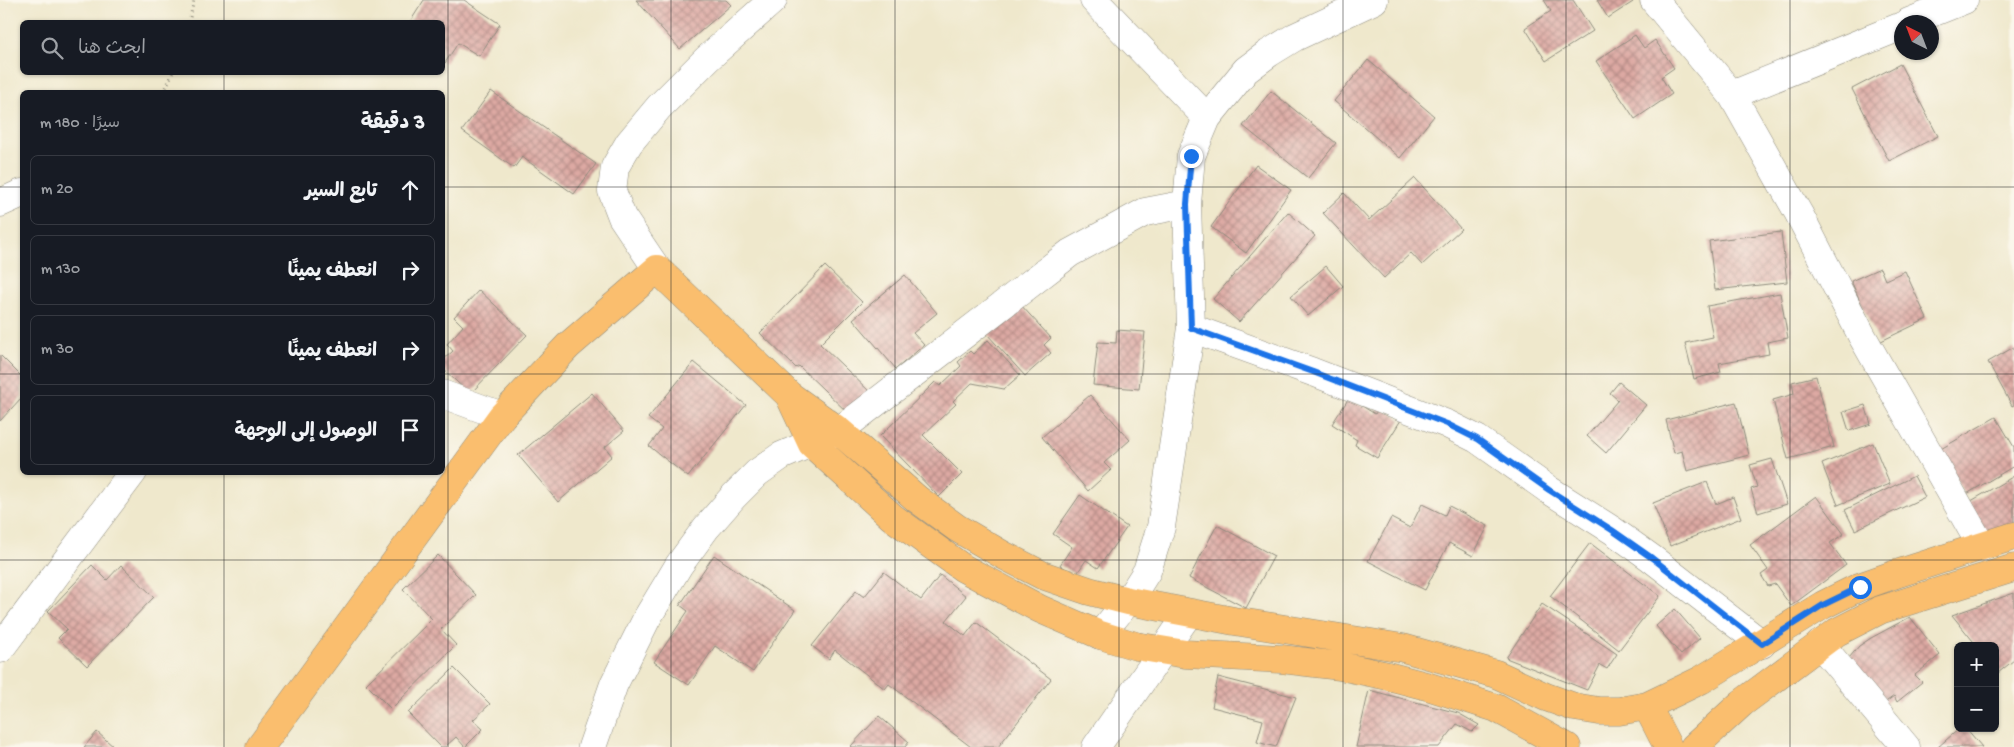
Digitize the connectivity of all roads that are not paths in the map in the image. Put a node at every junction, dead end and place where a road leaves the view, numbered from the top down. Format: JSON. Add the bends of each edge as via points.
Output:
{"nodes":[{"id":1,"x":773,"y":0,"type":"edge"},
{"id":2,"x":1094,"y":0,"type":"edge"},
{"id":3,"x":1374,"y":0,"type":"edge"},
{"id":4,"x":1654,"y":0,"type":"edge"},
{"id":5,"x":1964,"y":0,"type":"edge"},
{"id":6,"x":1926,"y":15,"type":"edge"},
{"id":7,"x":1894,"y":29,"type":"edge"},
{"id":8,"x":1732,"y":95,"type":"junction"},
{"id":9,"x":1206,"y":118,"type":"junction"},
{"id":10,"x":20,"y":194,"type":"edge"},
{"id":11,"x":0,"y":203,"type":"edge"},
{"id":12,"x":1187,"y":204,"type":"junction"},
{"id":13,"x":657,"y":269,"type":"junction"},
{"id":14,"x":1191,"y":328,"type":"junction"},
{"id":15,"x":790,"y":394,"type":"junction"},
{"id":16,"x":445,"y":395,"type":"edge"},
{"id":17,"x":502,"y":416,"type":"junction"},
{"id":18,"x":838,"y":431,"type":"junction"},
{"id":19,"x":812,"y":444,"type":"junction"},
{"id":20,"x":131,"y":475,"type":"edge"},
{"id":21,"x":2014,"y":536,"type":"edge"},
{"id":22,"x":1982,"y":547,"type":"junction"},
{"id":23,"x":2014,"y":568,"type":"edge"},
{"id":24,"x":1128,"y":601,"type":"junction"},
{"id":25,"x":1189,"y":613,"type":"junction"},
{"id":26,"x":1100,"y":635,"type":"junction"},
{"id":27,"x":1762,"y":644,"type":"junction"},
{"id":28,"x":1820,"y":644,"type":"junction"},
{"id":29,"x":0,"y":649,"type":"edge"},
{"id":30,"x":1162,"y":650,"type":"junction"},
{"id":31,"x":1647,"y":706,"type":"junction"},
{"id":32,"x":260,"y":747,"type":"edge"},
{"id":33,"x":592,"y":747,"type":"edge"},
{"id":34,"x":1096,"y":747,"type":"edge"},
{"id":35,"x":1567,"y":747,"type":"edge"},
{"id":36,"x":1668,"y":747,"type":"edge"},
{"id":37,"x":1694,"y":747,"type":"edge"},
{"id":38,"x":1906,"y":747,"type":"edge"}],
"edges":[{"from":1,"to":13,"type":"street","via":[[658,107],[614,167],[612,191],[622,217]]},
{"from":2,"to":9,"type":"street"},
{"from":3,"to":9,"type":"street","via":[[1295,37],[1269,53],[1246,70]]},
{"from":4,"to":8,"type":"street"},
{"from":5,"to":6,"type":"street"},
{"from":7,"to":8,"type":"street"},
{"from":8,"to":22,"type":"street","via":[[1862,336]]},
{"from":9,"to":12,"type":"street","via":[[1191,156]]},
{"from":10,"to":11,"type":"street"},
{"from":12,"to":14,"type":"street"},
{"from":12,"to":18,"type":"street","via":[[1146,212],[1070,253]]},
{"from":13,"to":15,"type":"main road"},
{"from":13,"to":17,"type":"main road","via":[[568,346]]},
{"from":14,"to":24,"type":"street","via":[[1162,527],[1147,571]]},
{"from":14,"to":27,"type":"street","via":[[1447,424],[1477,439],[1652,558]]},
{"from":15,"to":18,"type":"main road"},
{"from":15,"to":19,"type":"main road"},
{"from":16,"to":17,"type":"street"},
{"from":17,"to":32,"type":"main road"},
{"from":18,"to":19,"type":"street"},
{"from":18,"to":24,"type":"main road","via":[[917,499],[956,528],[1002,555],[1042,575],[1089,592]]},
{"from":19,"to":26,"type":"main road","via":[[892,517],[964,568],[1040,609]]},
{"from":19,"to":33,"type":"street","via":[[781,456],[757,473],[706,528],[679,565],[647,618],[614,684]]},
{"from":20,"to":29,"type":"street"},
{"from":21,"to":22,"type":"main road"},
{"from":22,"to":27,"type":"main road","via":[[1860,587],[1823,605]]},
{"from":23,"to":28,"type":"main road","via":[[1880,610]]},
{"from":24,"to":25,"type":"main road"},
{"from":24,"to":26,"type":"street"},
{"from":25,"to":30,"type":"street"},
{"from":25,"to":31,"type":"main road","via":[[1404,648],[1496,674],[1574,706],[1619,711]]},
{"from":26,"to":30,"type":"main road"},
{"from":27,"to":31,"type":"main road","via":[[1701,680]]},
{"from":28,"to":37,"type":"main road","via":[[1742,703]]},
{"from":28,"to":38,"type":"street"},
{"from":30,"to":34,"type":"street"},
{"from":30,"to":35,"type":"main road","via":[[1281,659],[1388,676],[1496,708]]},
{"from":31,"to":36,"type":"main road"}]}
